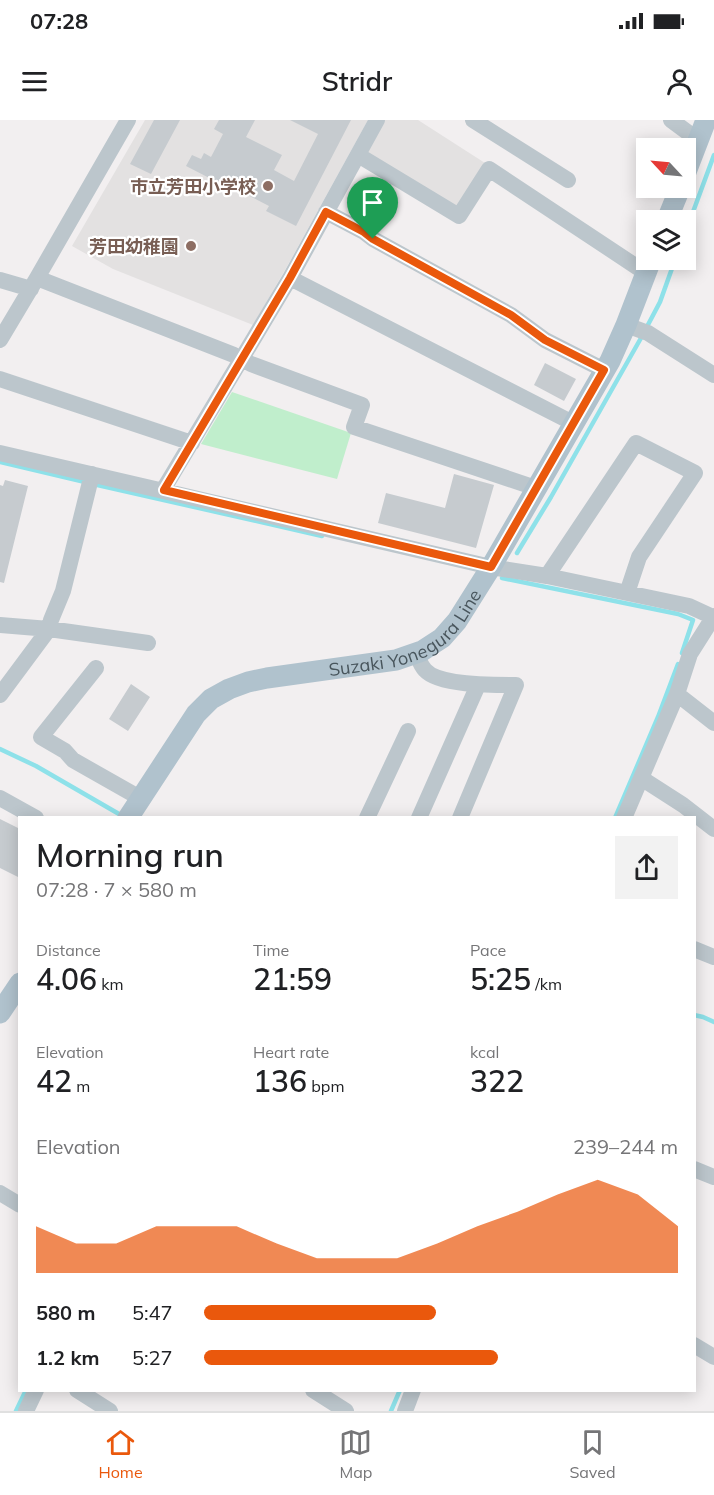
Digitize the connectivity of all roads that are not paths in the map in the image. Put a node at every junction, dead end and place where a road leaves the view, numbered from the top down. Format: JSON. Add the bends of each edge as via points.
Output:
{"nodes":[{"id":1,"x":128,"y":120,"type":"edge"},
{"id":2,"x":377,"y":120,"type":"edge"},
{"id":3,"x":473,"y":120,"type":"edge"},
{"id":4,"x":671,"y":120,"type":"edge"},
{"id":5,"x":706,"y":120,"type":"edge"},
{"id":6,"x":698,"y":140,"type":"junction"},
{"id":7,"x":696,"y":145,"type":"edge"},
{"id":8,"x":358,"y":155,"type":"junction"},
{"id":9,"x":568,"y":180,"type":"dead end"},
{"id":10,"x":326,"y":212,"type":"junction"},
{"id":11,"x":636,"y":258,"type":"edge"},
{"id":12,"x":648,"y":270,"type":"edge"},
{"id":13,"x":290,"y":278,"type":"junction"},
{"id":14,"x":0,"y":280,"type":"edge"},
{"id":15,"x":34,"y":283,"type":"junction"},
{"id":16,"x":639,"y":329,"type":"junction"},
{"id":17,"x":0,"y":340,"type":"edge"},
{"id":18,"x":241,"y":359,"type":"junction"},
{"id":19,"x":604,"y":370,"type":"junction"},
{"id":20,"x":714,"y":375,"type":"edge"},
{"id":21,"x":0,"y":379,"type":"edge"},
{"id":22,"x":573,"y":423,"type":"junction"},
{"id":23,"x":192,"y":443,"type":"junction"},
{"id":24,"x":0,"y":453,"type":"edge"},
{"id":25,"x":90,"y":480,"type":"junction"},
{"id":26,"x":536,"y":488,"type":"junction"},
{"id":27,"x":164,"y":490,"type":"junction"},
{"id":28,"x":500,"y":569,"type":"junction"},
{"id":29,"x":547,"y":576,"type":"junction"},
{"id":30,"x":627,"y":593,"type":"junction"},
{"id":31,"x":714,"y":616,"type":"edge"},
{"id":32,"x":0,"y":625,"type":"edge"},
{"id":33,"x":49,"y":629,"type":"junction"},
{"id":34,"x":148,"y":643,"type":"dead end"},
{"id":35,"x":416,"y":654,"type":"junction"},
{"id":36,"x":96,"y":668,"type":"dead end"},
{"id":37,"x":477,"y":685,"type":"junction"},
{"id":38,"x":677,"y":694,"type":"junction"},
{"id":39,"x":0,"y":695,"type":"edge"},
{"id":40,"x":714,"y":723,"type":"edge"},
{"id":41,"x":408,"y":731,"type":"dead end"},
{"id":42,"x":641,"y":778,"type":"junction"},
{"id":43,"x":0,"y":798,"type":"edge"},
{"id":44,"x":140,"y":798,"type":"junction"},
{"id":45,"x":32,"y":816,"type":"edge"},
{"id":46,"x":129,"y":816,"type":"edge"},
{"id":47,"x":368,"y":816,"type":"edge"},
{"id":48,"x":420,"y":816,"type":"edge"},
{"id":49,"x":461,"y":816,"type":"edge"},
{"id":50,"x":625,"y":816,"type":"edge"},
{"id":51,"x":714,"y":829,"type":"edge"},
{"id":52,"x":696,"y":950,"type":"edge"},
{"id":53,"x":714,"y":957,"type":"edge"},
{"id":54,"x":18,"y":986,"type":"edge"},
{"id":55,"x":0,"y":1013,"type":"edge"},
{"id":56,"x":696,"y":1170,"type":"edge"},
{"id":57,"x":714,"y":1177,"type":"edge"},
{"id":58,"x":0,"y":1193,"type":"edge"},
{"id":59,"x":18,"y":1204,"type":"edge"},
{"id":60,"x":696,"y":1346,"type":"edge"},
{"id":61,"x":714,"y":1357,"type":"edge"},
{"id":62,"x":35,"y":1392,"type":"edge"},
{"id":63,"x":80,"y":1392,"type":"edge"},
{"id":64,"x":316,"y":1392,"type":"edge"},
{"id":65,"x":26,"y":1411,"type":"edge"},
{"id":66,"x":110,"y":1411,"type":"edge"},
{"id":67,"x":346,"y":1411,"type":"edge"}],
"edges":[{"from":1,"to":15,"type":"street"},
{"from":2,"to":8,"type":"street"},
{"from":3,"to":9,"type":"street"},
{"from":4,"to":6,"type":"street"},
{"from":5,"to":6,"type":"main road"},
{"from":6,"to":7,"type":"main road"},
{"from":8,"to":10,"type":"street"},
{"from":8,"to":11,"type":"street","via":[[459,216],[489,169]]},
{"from":10,"to":13,"type":"street"},
{"from":10,"to":19,"type":"street","via":[[511,315],[545,340]]},
{"from":12,"to":16,"type":"main road","name":"Suzaki Yonegura Line"},
{"from":13,"to":18,"type":"street"},
{"from":13,"to":22,"type":"street"},
{"from":14,"to":15,"type":"street"},
{"from":15,"to":17,"type":"street"},
{"from":15,"to":18,"type":"street"},
{"from":16,"to":19,"type":"main road","name":"Suzaki Yonegura Line"},
{"from":16,"to":20,"type":"street"},
{"from":18,"to":23,"type":"street"},
{"from":18,"to":26,"type":"street","via":[[362,405],[354,427]]},
{"from":19,"to":22,"type":"main road","name":"Suzaki Yonegura Line"},
{"from":21,"to":23,"type":"street"},
{"from":22,"to":26,"type":"main road","name":"Suzaki Yonegura Line"},
{"from":23,"to":27,"type":"street"},
{"from":24,"to":25,"type":"street"},
{"from":25,"to":27,"type":"street"},
{"from":25,"to":33,"type":"street","via":[[63,591]]},
{"from":26,"to":28,"type":"main road","name":"Suzaki Yonegura Line"},
{"from":27,"to":28,"type":"street"},
{"from":28,"to":29,"type":"street"},
{"from":28,"to":35,"type":"main road","name":"Suzaki Yonegura Line","via":[[442,638]]},
{"from":29,"to":30,"type":"street"},
{"from":29,"to":30,"type":"street","via":[[636,443],[695,473],[639,557]]},
{"from":30,"to":31,"type":"street","via":[[689,606]]},
{"from":31,"to":38,"type":"street","via":[[690,654]]},
{"from":32,"to":33,"type":"street"},
{"from":33,"to":34,"type":"street"},
{"from":33,"to":39,"type":"street"},
{"from":35,"to":37,"type":"street","via":[[425,671],[439,678]]},
{"from":35,"to":44,"type":"main road","name":"Suzaki Yonegura Line","via":[[267,678],[230,689],[211,699],[196,714]]},
{"from":36,"to":44,"type":"street","via":[[42,737],[73,760]]},
{"from":37,"to":48,"type":"street"},
{"from":37,"to":49,"type":"street","via":[[516,685]]},
{"from":38,"to":40,"type":"street"},
{"from":38,"to":42,"type":"street"},
{"from":41,"to":47,"type":"street"},
{"from":42,"to":50,"type":"street"},
{"from":42,"to":51,"type":"street"},
{"from":43,"to":45,"type":"street"},
{"from":44,"to":46,"type":"main road","name":"Suzaki Yonegura Line"},
{"from":52,"to":53,"type":"street"},
{"from":54,"to":55,"type":"main road"},
{"from":56,"to":57,"type":"street"},
{"from":58,"to":59,"type":"street"},
{"from":60,"to":61,"type":"street"},
{"from":62,"to":65,"type":"street"},
{"from":63,"to":66,"type":"street"},
{"from":64,"to":67,"type":"street"}]}
